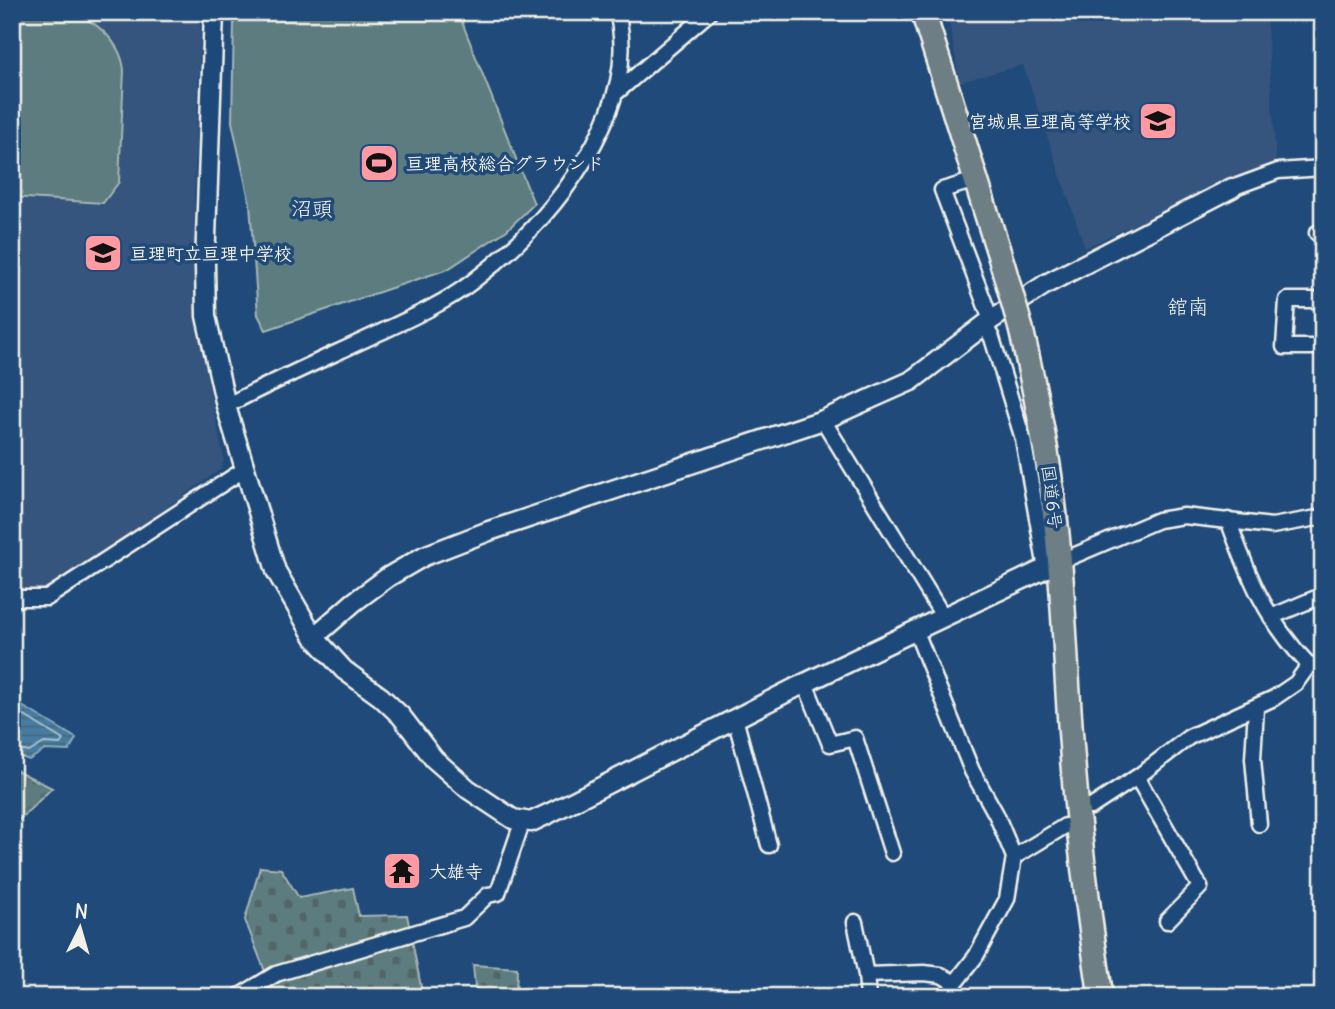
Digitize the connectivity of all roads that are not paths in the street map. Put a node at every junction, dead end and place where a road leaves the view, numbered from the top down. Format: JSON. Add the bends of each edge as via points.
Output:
{"nodes":[{"id":1,"x":214,"y":12,"type":"edge"},
{"id":2,"x":617,"y":12,"type":"edge"},
{"id":3,"x":710,"y":12,"type":"edge"},
{"id":4,"x":923,"y":12,"type":"edge"},
{"id":5,"x":617,"y":92,"type":"junction"},
{"id":6,"x":1323,"y":168,"type":"edge"},
{"id":7,"x":976,"y":180,"type":"junction"},
{"id":8,"x":1232,"y":188,"type":"joint"},
{"id":9,"x":1323,"y":300,"type":"edge"},
{"id":10,"x":988,"y":322,"type":"junction"},
{"id":11,"x":1323,"y":347,"type":"edge"},
{"id":12,"x":226,"y":406,"type":"junction"},
{"id":13,"x":823,"y":420,"type":"junction"},
{"id":14,"x":245,"y":469,"type":"junction"},
{"id":15,"x":1323,"y":517,"type":"edge"},
{"id":16,"x":1228,"y":520,"type":"junction"},
{"id":17,"x":1053,"y":566,"type":"junction"},
{"id":18,"x":1323,"y":595,"type":"edge"},
{"id":19,"x":12,"y":598,"type":"edge"},
{"id":20,"x":943,"y":616,"type":"junction"},
{"id":21,"x":1271,"y":617,"type":"junction"},
{"id":22,"x":915,"y":629,"type":"junction"},
{"id":23,"x":314,"y":637,"type":"junction"},
{"id":24,"x":1316,"y":664,"type":"edge"},
{"id":25,"x":805,"y":683,"type":"junction"},
{"id":26,"x":1256,"y":708,"type":"junction"},
{"id":27,"x":735,"y":718,"type":"junction"},
{"id":28,"x":1137,"y":777,"type":"junction"},
{"id":29,"x":1091,"y":807,"type":"dead end"},
{"id":30,"x":523,"y":820,"type":"junction"},
{"id":31,"x":1259,"y":824,"type":"dead end"},
{"id":32,"x":1065,"y":826,"type":"dead end"},
{"id":33,"x":769,"y":845,"type":"dead end"},
{"id":34,"x":892,"y":853,"type":"dead end"},
{"id":35,"x":1014,"y":857,"type":"junction"},
{"id":36,"x":1167,"y":921,"type":"dead end"},
{"id":37,"x":855,"y":922,"type":"dead end"},
{"id":38,"x":866,"y":975,"type":"junction"},
{"id":39,"x":953,"y":990,"type":"edge"},
{"id":40,"x":238,"y":997,"type":"edge"},
{"id":41,"x":869,"y":997,"type":"edge"},
{"id":42,"x":1101,"y":997,"type":"edge"}],
"edges":[{"from":1,"to":12,"type":"street","via":[[206,316]]},
{"from":2,"to":5,"type":"street","via":[[623,54]]},
{"from":3,"to":5,"type":"street"},
{"from":4,"to":7,"type":"highway","name":"国道6号"},
{"from":5,"to":12,"type":"street","via":[[579,172],[540,222],[471,283],[414,317]]},
{"from":6,"to":8,"type":"street","via":[[1278,171]]},
{"from":7,"to":10,"type":"street","via":[[942,190]]},
{"from":7,"to":17,"type":"highway","name":"国道6号","bridge":true,"via":[[1036,393],[1049,472]]},
{"from":8,"to":10,"type":"street","via":[[1046,284]]},
{"from":9,"to":11,"type":"street","via":[[1287,300],[1284,347]]},
{"from":10,"to":13,"type":"street","via":[[911,381]]},
{"from":10,"to":17,"type":"street","via":[[1023,439]]},
{"from":12,"to":14,"type":"street"},
{"from":13,"to":20,"type":"street"},
{"from":13,"to":23,"type":"street","via":[[424,556],[354,602]]},
{"from":14,"to":19,"type":"street","via":[[47,598]]},
{"from":14,"to":23,"type":"street","via":[[276,570]]},
{"from":15,"to":16,"type":"street","via":[[1272,526]]},
{"from":16,"to":17,"type":"street","via":[[1184,516],[1158,520]]},
{"from":16,"to":21,"type":"street","via":[[1254,589]]},
{"from":17,"to":20,"type":"street"},
{"from":17,"to":42,"type":"highway","name":"国道6号"},
{"from":18,"to":21,"type":"street"},
{"from":20,"to":22,"type":"street"},
{"from":21,"to":24,"type":"street","via":[[1287,642]]},
{"from":22,"to":25,"type":"street"},
{"from":22,"to":35,"type":"street","via":[[972,771]]},
{"from":23,"to":30,"type":"street","via":[[344,670],[401,716],[434,759],[468,789],[513,819]]},
{"from":24,"to":26,"type":"street"},
{"from":25,"to":27,"type":"street"},
{"from":25,"to":34,"type":"street","via":[[830,744],[855,738]]},
{"from":26,"to":28,"type":"street","via":[[1189,737]]},
{"from":26,"to":31,"type":"street","via":[[1253,759]]},
{"from":27,"to":30,"type":"street","via":[[550,814],[531,822]]},
{"from":27,"to":33,"type":"street"},
{"from":28,"to":29,"type":"street"},
{"from":28,"to":36,"type":"street","via":[[1200,887]]},
{"from":30,"to":40,"type":"street","via":[[498,892],[488,894],[464,918],[276,974]]},
{"from":32,"to":35,"type":"street"},
{"from":35,"to":39,"type":"street","via":[[1007,899]]},
{"from":37,"to":38,"type":"street"},
{"from":38,"to":39,"type":"street","via":[[941,975]]},
{"from":38,"to":41,"type":"street"}]}
